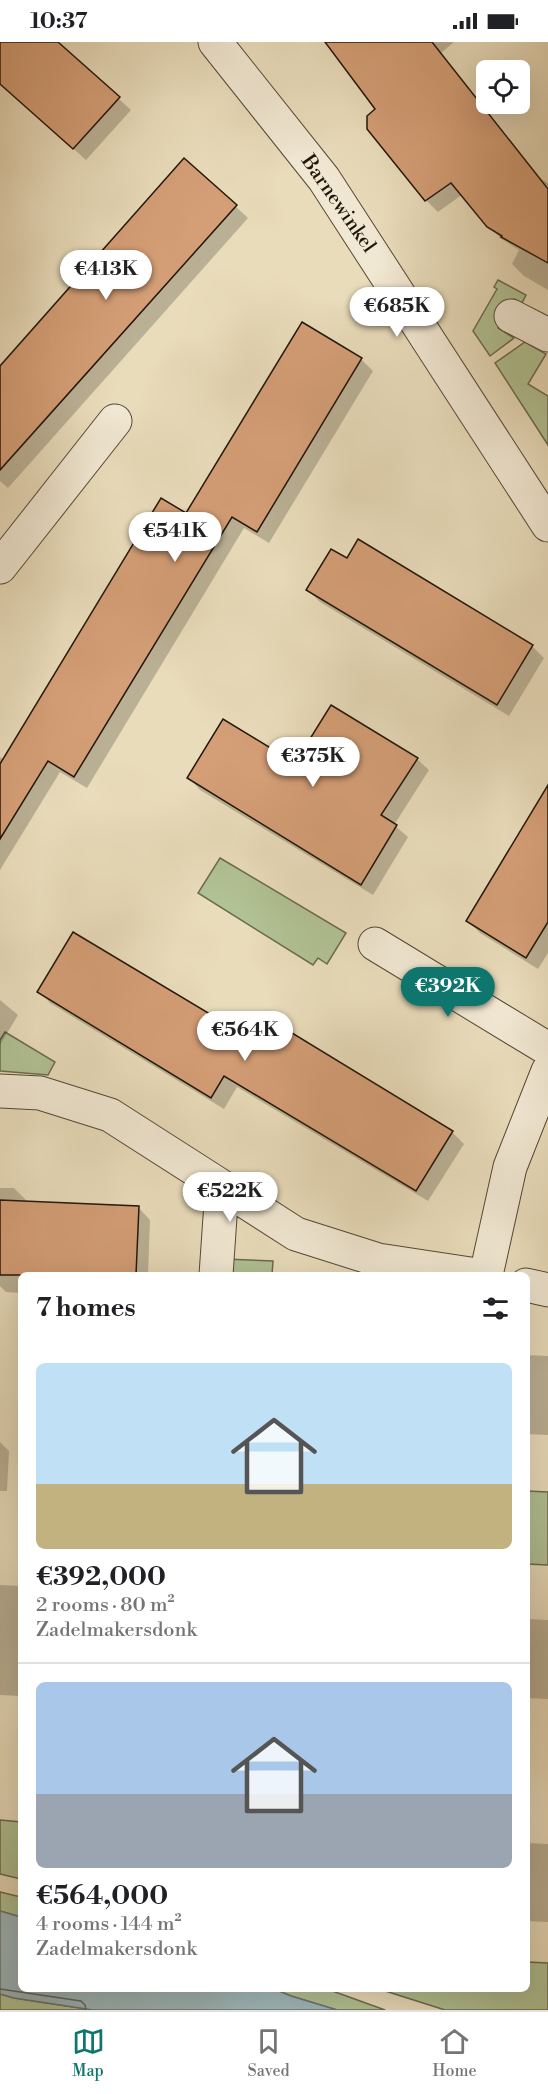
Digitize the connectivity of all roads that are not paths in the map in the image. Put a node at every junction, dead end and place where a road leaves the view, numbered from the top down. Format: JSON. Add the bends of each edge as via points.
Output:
{"nodes":[{"id":1,"x":215,"y":42,"type":"edge"},
{"id":2,"x":511,"y":316,"type":"dead end"},
{"id":3,"x":548,"y":335,"type":"edge"},
{"id":4,"x":115,"y":421,"type":"dead end"},
{"id":5,"x":546,"y":520,"type":"edge"},
{"id":6,"x":0,"y":565,"type":"edge"},
{"id":7,"x":375,"y":944,"type":"dead end"},
{"id":8,"x":548,"y":1048,"type":"edge"},
{"id":9,"x":548,"y":1071,"type":"edge"},
{"id":10,"x":0,"y":1091,"type":"edge"},
{"id":11,"x":222,"y":1188,"type":"junction"},
{"id":12,"x":216,"y":1272,"type":"edge"},
{"id":13,"x":457,"y":1272,"type":"edge"},
{"id":14,"x":487,"y":1272,"type":"edge"},
{"id":15,"x":530,"y":1286,"type":"edge"},
{"id":16,"x":548,"y":1290,"type":"edge"}],
"edges":[{"from":1,"to":5,"type":"street","name":"Barnewinkel","via":[[329,188]]},
{"from":2,"to":3,"type":"street"},
{"from":4,"to":6,"type":"street"},
{"from":7,"to":8,"type":"street"},
{"from":9,"to":14,"type":"street","via":[[510,1167]]},
{"from":10,"to":11,"type":"street","via":[[40,1093],[110,1115]]},
{"from":11,"to":12,"type":"street"},
{"from":11,"to":13,"type":"street","via":[[296,1234],[378,1260]]},
{"from":15,"to":16,"type":"street"}]}
